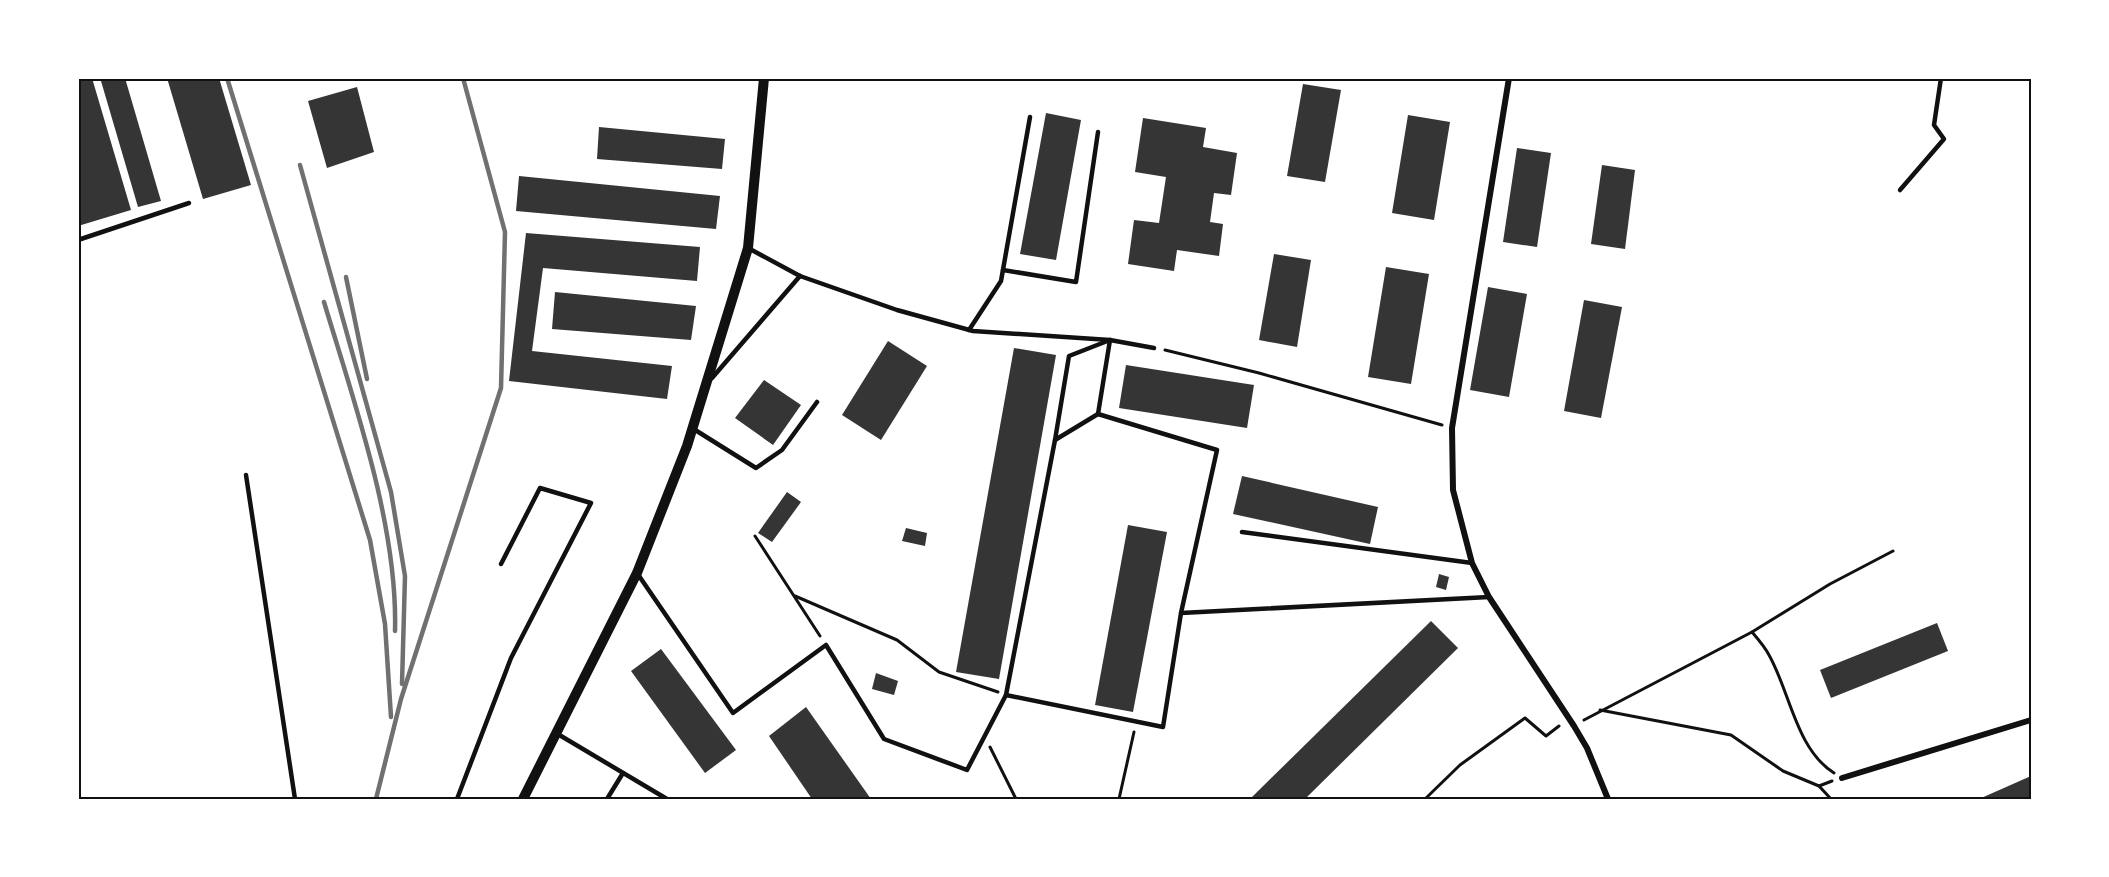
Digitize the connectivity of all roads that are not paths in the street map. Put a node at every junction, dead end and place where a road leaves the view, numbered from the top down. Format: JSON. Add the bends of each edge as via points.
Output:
{"nodes":[{"id":1,"x":764,"y":78,"type":"edge"},
{"id":2,"x":1509,"y":78,"type":"edge"},
{"id":3,"x":1941,"y":78,"type":"edge"},
{"id":4,"x":1030,"y":117,"type":"dead end"},
{"id":5,"x":1098,"y":132,"type":"dead end"},
{"id":6,"x":1900,"y":190,"type":"dead end"},
{"id":7,"x":189,"y":203,"type":"dead end"},
{"id":8,"x":78,"y":240,"type":"edge"},
{"id":9,"x":748,"y":248,"type":"junction"},
{"id":10,"x":1003,"y":270,"type":"junction"},
{"id":11,"x":800,"y":276,"type":"junction"},
{"id":12,"x":969,"y":330,"type":"junction"},
{"id":13,"x":1110,"y":340,"type":"junction"},
{"id":14,"x":1154,"y":348,"type":"road end"},
{"id":15,"x":706,"y":384,"type":"junction"},
{"id":16,"x":818,"y":402,"type":"dead end"},
{"id":17,"x":1098,"y":414,"type":"junction"},
{"id":18,"x":692,"y":428,"type":"junction"},
{"id":19,"x":1055,"y":440,"type":"junction"},
{"id":20,"x":246,"y":476,"type":"dead end"},
{"id":21,"x":1242,"y":532,"type":"dead end"},
{"id":22,"x":1472,"y":563,"type":"junction"},
{"id":23,"x":501,"y":564,"type":"dead end"},
{"id":24,"x":638,"y":573,"type":"junction"},
{"id":25,"x":1489,"y":597,"type":"junction"},
{"id":26,"x":1181,"y":613,"type":"junction"},
{"id":27,"x":1006,"y":695,"type":"junction"},
{"id":28,"x":2031,"y":720,"type":"edge"},
{"id":29,"x":556,"y":733,"type":"junction"},
{"id":30,"x":623,"y":773,"type":"junction"},
{"id":31,"x":1842,"y":778,"type":"road end"},
{"id":32,"x":295,"y":799,"type":"edge"},
{"id":33,"x":457,"y":799,"type":"edge"},
{"id":34,"x":523,"y":799,"type":"edge"},
{"id":35,"x":607,"y":799,"type":"edge"},
{"id":36,"x":667,"y":799,"type":"edge"},
{"id":37,"x":1608,"y":799,"type":"edge"}],
"edges":[{"from":1,"to":9,"type":"street"},
{"from":2,"to":22,"type":"street","via":[[1452,428],[1454,490]]},
{"from":3,"to":6,"type":"lane","via":[[1934,125],[1944,139]]},
{"from":4,"to":10,"type":"lane"},
{"from":5,"to":10,"type":"lane","via":[[1076,282]]},
{"from":7,"to":8,"type":"lane"},
{"from":9,"to":11,"type":"lane"},
{"from":9,"to":15,"type":"street"},
{"from":10,"to":12,"type":"lane","via":[[1001,281]]},
{"from":11,"to":12,"type":"lane"},
{"from":11,"to":15,"type":"lane"},
{"from":12,"to":13,"type":"lane"},
{"from":13,"to":14,"type":"lane"},
{"from":13,"to":17,"type":"lane"},
{"from":13,"to":19,"type":"lane","via":[[1069,356]]},
{"from":15,"to":18,"type":"street"},
{"from":16,"to":18,"type":"lane","via":[[782,450],[756,468]]},
{"from":17,"to":19,"type":"lane"},
{"from":17,"to":26,"type":"lane","via":[[1216,450]]},
{"from":18,"to":24,"type":"street"},
{"from":19,"to":27,"type":"lane"},
{"from":20,"to":32,"type":"lane"},
{"from":21,"to":22,"type":"lane"},
{"from":22,"to":25,"type":"street"},
{"from":23,"to":33,"type":"lane","via":[[540,488],[591,503],[511,658]]},
{"from":24,"to":27,"type":"lane","via":[[733,713],[826,645],[884,739],[967,770]]},
{"from":24,"to":29,"type":"street"},
{"from":25,"to":26,"type":"lane"},
{"from":25,"to":37,"type":"street","via":[[1587,748]]},
{"from":26,"to":27,"type":"lane","via":[[1163,727]]},
{"from":28,"to":31,"type":"street"},
{"from":29,"to":30,"type":"lane"},
{"from":29,"to":34,"type":"street"},
{"from":30,"to":35,"type":"lane"},
{"from":30,"to":36,"type":"lane"}]}
